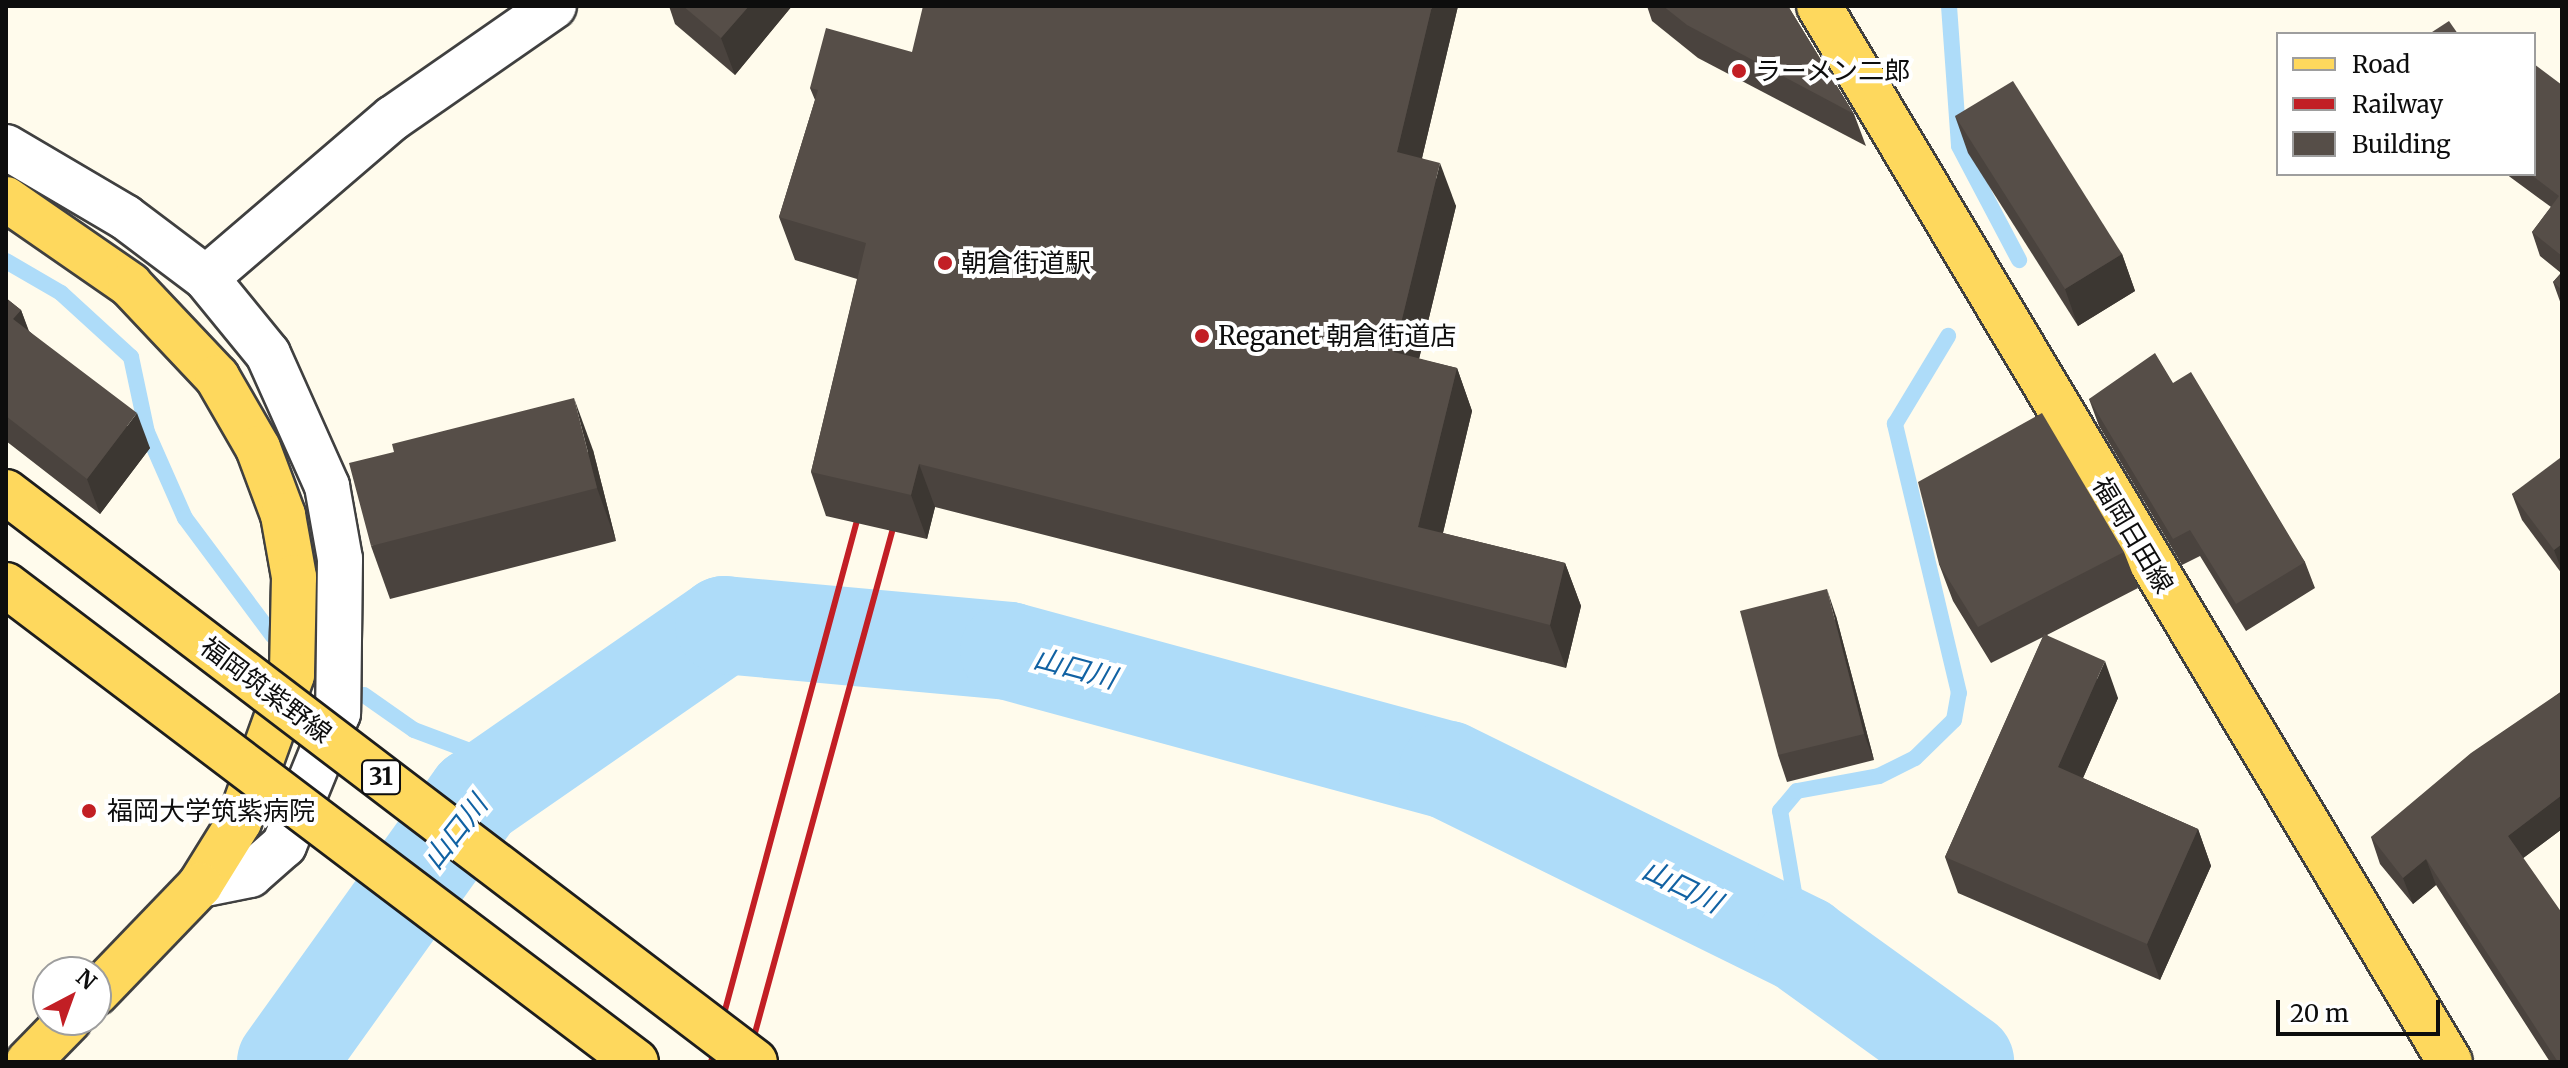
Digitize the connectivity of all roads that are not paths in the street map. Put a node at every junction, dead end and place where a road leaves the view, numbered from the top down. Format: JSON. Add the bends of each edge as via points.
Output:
{"nodes":[{"id":1,"x":554,"y":6,"type":"edge"},
{"id":2,"x":1819,"y":6,"type":"edge"},
{"id":3,"x":6,"y":147,"type":"edge"},
{"id":4,"x":6,"y":199,"type":"edge"},
{"id":5,"x":206,"y":278,"type":"junction"},
{"id":6,"x":6,"y":492,"type":"edge"},
{"id":7,"x":6,"y":585,"type":"edge"},
{"id":8,"x":200,"y":885,"type":"junction"},
{"id":9,"x":112,"y":976,"type":"edge"},
{"id":10,"x":53,"y":1036,"type":"edge"},
{"id":11,"x":28,"y":1062,"type":"edge"},
{"id":12,"x":636,"y":1062,"type":"edge"},
{"id":13,"x":755,"y":1062,"type":"edge"},
{"id":14,"x":2450,"y":1062,"type":"edge"}],
"edges":[{"from":1,"to":5,"type":"street","via":[[393,118]]},
{"from":2,"to":14,"type":"main road","name":"福岡日田線"},
{"from":3,"to":5,"type":"street","via":[[125,217]]},
{"from":4,"to":8,"type":"main road","via":[[130,285],[217,377],[258,448],[283,515],[294,577],[292,675],[239,822]]},
{"from":5,"to":8,"type":"street","via":[[268,354],[327,486],[342,625],[338,713],[284,845],[250,875]]},
{"from":6,"to":13,"type":"main road","name":"福岡筑紫野線","number":"31","bridge":true},
{"from":7,"to":12,"type":"main road","bridge":true},
{"from":8,"to":9,"type":"main road"},
{"from":10,"to":11,"type":"main road"}]}
